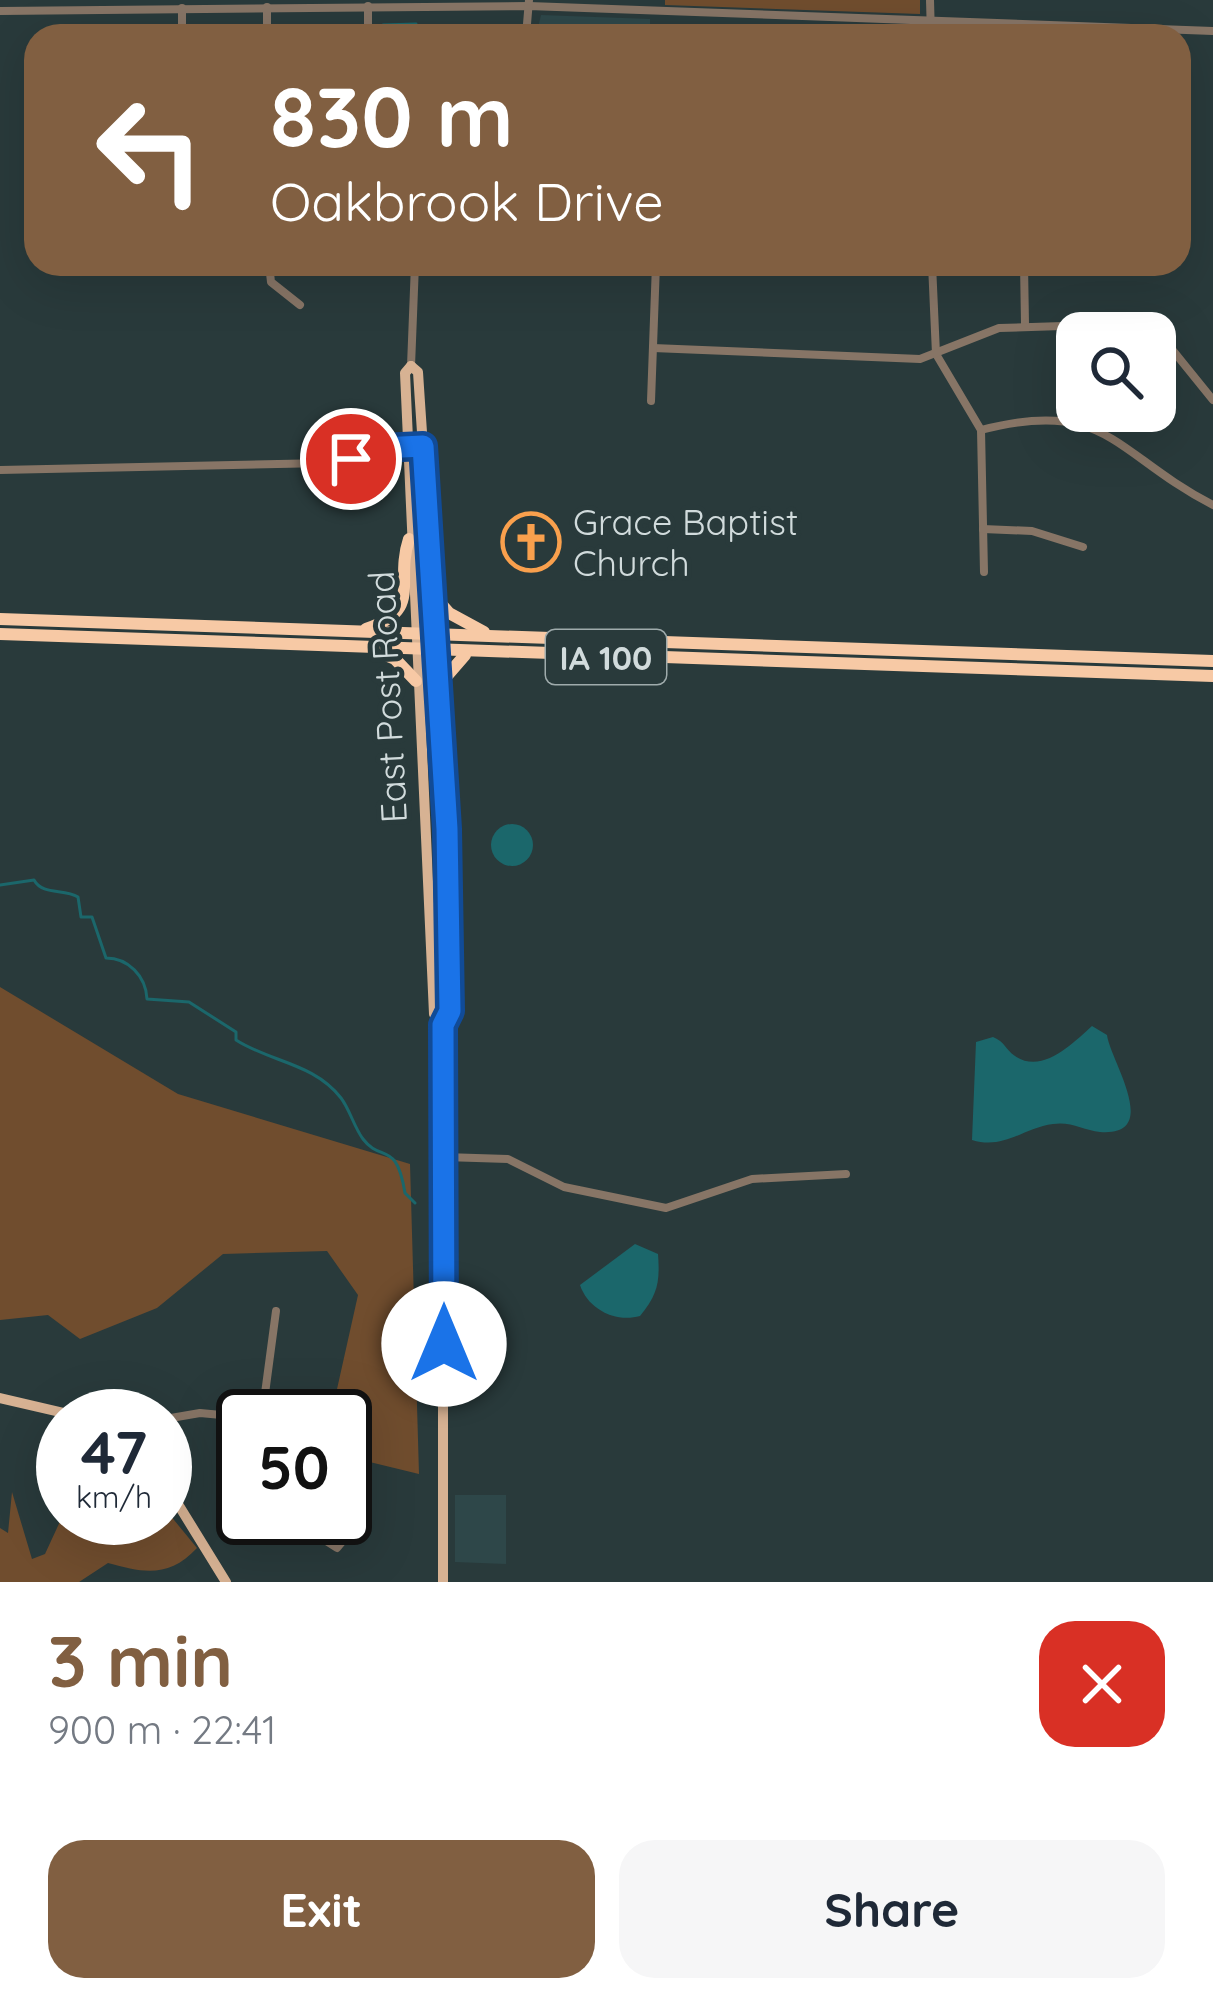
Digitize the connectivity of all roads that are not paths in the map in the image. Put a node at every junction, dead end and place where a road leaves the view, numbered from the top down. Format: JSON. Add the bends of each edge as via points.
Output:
{"nodes":[{"id":1,"x":660,"y":0,"type":"edge"},
{"id":2,"x":931,"y":0,"type":"edge"},
{"id":3,"x":529,"y":3,"type":"edge"},
{"id":4,"x":128,"y":4,"type":"edge"},
{"id":5,"x":218,"y":4,"type":"edge"},
{"id":6,"x":39,"y":5,"type":"edge"},
{"id":7,"x":368,"y":5,"type":"junction"},
{"id":8,"x":267,"y":7,"type":"junction"},
{"id":9,"x":182,"y":8,"type":"junction"},
{"id":10,"x":0,"y":10,"type":"edge"},
{"id":11,"x":659,"y":12,"type":"junction"},
{"id":12,"x":931,"y":22,"type":"junction"},
{"id":13,"x":182,"y":24,"type":"edge"},
{"id":14,"x":267,"y":24,"type":"edge"},
{"id":15,"x":368,"y":24,"type":"edge"},
{"id":16,"x":994,"y":24,"type":"edge"},
{"id":17,"x":270,"y":276,"type":"edge"},
{"id":18,"x":415,"y":276,"type":"edge"},
{"id":19,"x":656,"y":276,"type":"edge"},
{"id":20,"x":933,"y":276,"type":"edge"},
{"id":21,"x":1024,"y":276,"type":"edge"},
{"id":22,"x":300,"y":305,"type":"dead end"},
{"id":23,"x":1025,"y":324,"type":"junction"},
{"id":24,"x":653,"y":348,"type":"junction"},
{"id":25,"x":936,"y":354,"type":"junction"},
{"id":26,"x":411,"y":365,"type":"junction"},
{"id":27,"x":1213,"y":400,"type":"edge"},
{"id":28,"x":652,"y":401,"type":"dead end"},
{"id":29,"x":981,"y":430,"type":"junction"},
{"id":30,"x":406,"y":446,"type":"junction"},
{"id":31,"x":423,"y":446,"type":"junction"},
{"id":32,"x":0,"y":470,"type":"edge"},
{"id":33,"x":1213,"y":505,"type":"edge"},
{"id":34,"x":983,"y":529,"type":"junction"},
{"id":35,"x":409,"y":539,"type":"junction"},
{"id":36,"x":1083,"y":547,"type":"dead end"},
{"id":37,"x":983,"y":572,"type":"dead end"},
{"id":38,"x":435,"y":596,"type":"junction"},
{"id":39,"x":0,"y":619,"type":"edge"},
{"id":40,"x":354,"y":633,"type":"junction"},
{"id":41,"x":0,"y":634,"type":"edge"},
{"id":42,"x":413,"y":634,"type":"junction"},
{"id":43,"x":436,"y":635,"type":"junction"},
{"id":44,"x":496,"y":637,"type":"junction"},
{"id":45,"x":371,"y":650,"type":"junction"},
{"id":46,"x":415,"y":651,"type":"junction"},
{"id":47,"x":437,"y":652,"type":"junction"},
{"id":48,"x":473,"y":653,"type":"junction"},
{"id":49,"x":1213,"y":662,"type":"edge"},
{"id":50,"x":1213,"y":676,"type":"edge"},
{"id":51,"x":416,"y":681,"type":"junction"},
{"id":52,"x":439,"y":685,"type":"junction"},
{"id":53,"x":443,"y":1025,"type":"junction"},
{"id":54,"x":444,"y":1157,"type":"junction"},
{"id":55,"x":846,"y":1174,"type":"dead end"},
{"id":56,"x":276,"y":1311,"type":"dead end"},
{"id":57,"x":266,"y":1389,"type":"edge"},
{"id":58,"x":0,"y":1398,"type":"edge"},
{"id":59,"x":36,"y":1406,"type":"edge"},
{"id":60,"x":192,"y":1527,"type":"edge"},
{"id":61,"x":226,"y":1582,"type":"edge"},
{"id":62,"x":443,"y":1582,"type":"edge"}],
"edges":[{"from":1,"to":11,"type":"street"},
{"from":2,"to":12,"type":"street"},
{"from":3,"to":7,"type":"street"},
{"from":3,"to":11,"type":"street"},
{"from":4,"to":6,"type":"street"},
{"from":4,"to":9,"type":"street"},
{"from":5,"to":8,"type":"street"},
{"from":5,"to":9,"type":"street"},
{"from":6,"to":10,"type":"street"},
{"from":7,"to":8,"type":"street"},
{"from":7,"to":15,"type":"street"},
{"from":8,"to":14,"type":"street"},
{"from":9,"to":13,"type":"street"},
{"from":11,"to":12,"type":"street"},
{"from":12,"to":16,"type":"street"},
{"from":17,"to":22,"type":"street"},
{"from":18,"to":26,"type":"street","name":"East Post Road"},
{"from":19,"to":24,"type":"street"},
{"from":20,"to":25,"type":"street"},
{"from":21,"to":23,"type":"street"},
{"from":23,"to":25,"type":"street"},
{"from":23,"to":27,"type":"street","via":[[1152,331]]},
{"from":24,"to":25,"type":"street"},
{"from":24,"to":28,"type":"street"},
{"from":25,"to":29,"type":"street"},
{"from":26,"to":30,"type":"main road","name":"East Post Road"},
{"from":26,"to":31,"type":"main road","name":"East Post Road"},
{"from":29,"to":33,"type":"street","via":[[1040,416],[1085,424]]},
{"from":29,"to":34,"type":"street"},
{"from":30,"to":31,"type":"street"},
{"from":30,"to":32,"type":"street","via":[[326,463]]},
{"from":30,"to":35,"type":"main road","name":"East Post Road"},
{"from":31,"to":38,"type":"main road","name":"East Post Road"},
{"from":34,"to":36,"type":"street","via":[[1032,531]]},
{"from":34,"to":37,"type":"street"},
{"from":35,"to":40,"type":"highway","via":[[402,606],[395,617]]},
{"from":35,"to":42,"type":"main road","name":"East Post Road"},
{"from":38,"to":43,"type":"main road","name":"East Post Road"},
{"from":38,"to":44,"type":"highway","via":[[460,621]]},
{"from":39,"to":40,"type":"highway","number":"IA 100"},
{"from":40,"to":42,"type":"highway","number":"IA 100"},
{"from":41,"to":45,"type":"highway","number":"IA 100"},
{"from":42,"to":43,"type":"highway","number":"IA 100"},
{"from":42,"to":46,"type":"main road","name":"East Post Road"},
{"from":43,"to":44,"type":"highway","number":"IA 100"},
{"from":43,"to":47,"type":"main road","name":"East Post Road"},
{"from":44,"to":49,"type":"highway","number":"IA 100"},
{"from":45,"to":46,"type":"highway","number":"IA 100"},
{"from":45,"to":51,"type":"highway","via":[[395,659]]},
{"from":46,"to":47,"type":"highway","number":"IA 100"},
{"from":46,"to":51,"type":"main road","name":"East Post Road"},
{"from":47,"to":48,"type":"highway","number":"IA 100"},
{"from":47,"to":52,"type":"main road","name":"East Post Road"},
{"from":48,"to":50,"type":"highway","number":"IA 100"},
{"from":48,"to":52,"type":"highway","via":[[458,657]]},
{"from":51,"to":53,"type":"main road","name":"East Post Road","via":[[434,1014]]},
{"from":52,"to":53,"type":"main road","name":"East Post Road","via":[[450,920],[450,1011]]},
{"from":53,"to":54,"type":"main road","name":"East Post Road"},
{"from":54,"to":55,"type":"street","via":[[508,1159],[564,1187],[666,1208],[741,1181]]},
{"from":54,"to":62,"type":"main road","name":"East Post Road"},
{"from":56,"to":57,"type":"street"},
{"from":58,"to":59,"type":"main road"},
{"from":60,"to":61,"type":"main road"}]}
